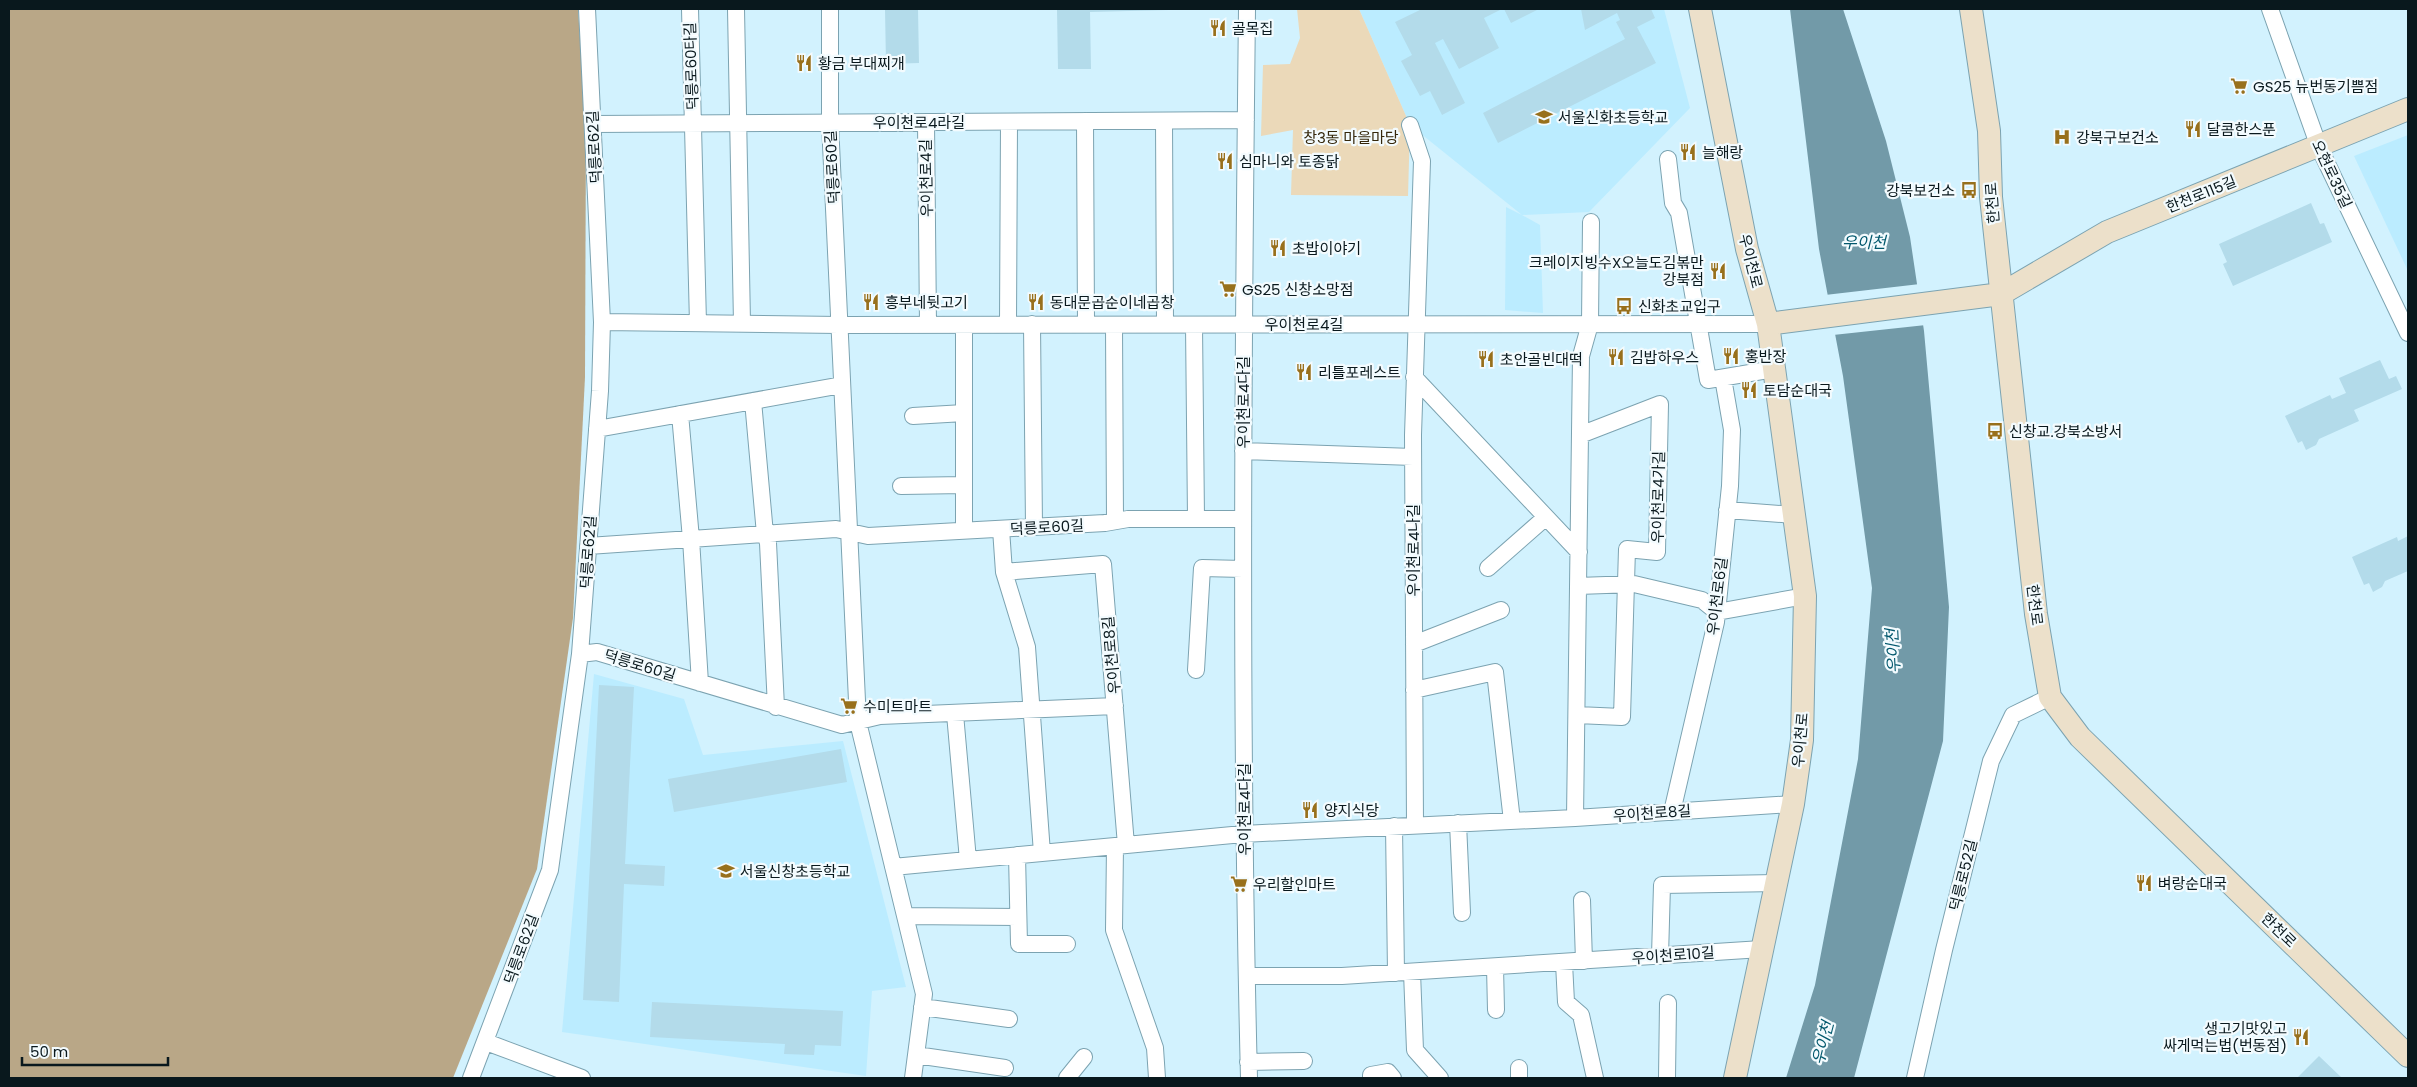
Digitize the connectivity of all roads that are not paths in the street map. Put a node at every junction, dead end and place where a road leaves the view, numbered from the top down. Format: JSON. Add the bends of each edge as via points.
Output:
{"nodes":[{"id":1,"x":587,"y":9,"type":"edge"},
{"id":2,"x":690,"y":9,"type":"edge"},
{"id":3,"x":736,"y":9,"type":"edge"},
{"id":4,"x":830,"y":9,"type":"edge"},
{"id":5,"x":1247,"y":9,"type":"edge"},
{"id":6,"x":1700,"y":9,"type":"edge"},
{"id":7,"x":1971,"y":9,"type":"edge"},
{"id":8,"x":2270,"y":9,"type":"edge"},
{"id":9,"x":2408,"y":110,"type":"edge"},
{"id":10,"x":1246,"y":120,"type":"junction"},
{"id":11,"x":1085,"y":121,"type":"junction"},
{"id":12,"x":1164,"y":121,"type":"junction"},
{"id":13,"x":926,"y":122,"type":"junction"},
{"id":14,"x":1009,"y":122,"type":"junction"},
{"id":15,"x":693,"y":123,"type":"junction"},
{"id":16,"x":738,"y":123,"type":"junction"},
{"id":17,"x":830,"y":123,"type":"junction"},
{"id":18,"x":593,"y":124,"type":"junction"},
{"id":19,"x":1410,"y":125,"type":"dead end"},
{"id":20,"x":2318,"y":147,"type":"junction"},
{"id":21,"x":1668,"y":159,"type":"dead end"},
{"id":22,"x":1591,"y":222,"type":"dead end"},
{"id":23,"x":2001,"y":294,"type":"junction"},
{"id":24,"x":602,"y":322,"type":"junction"},
{"id":25,"x":698,"y":323,"type":"junction"},
{"id":26,"x":742,"y":323,"type":"junction"},
{"id":27,"x":1008,"y":324,"type":"junction"},
{"id":28,"x":1032,"y":324,"type":"junction"},
{"id":29,"x":1086,"y":324,"type":"junction"},
{"id":30,"x":1165,"y":324,"type":"junction"},
{"id":31,"x":1194,"y":324,"type":"junction"},
{"id":32,"x":1243,"y":324,"type":"junction"},
{"id":33,"x":1415,"y":324,"type":"junction"},
{"id":34,"x":1590,"y":324,"type":"junction"},
{"id":35,"x":1697,"y":324,"type":"junction"},
{"id":36,"x":1768,"y":324,"type":"junction"},
{"id":37,"x":839,"y":325,"type":"junction"},
{"id":38,"x":928,"y":325,"type":"junction"},
{"id":39,"x":964,"y":325,"type":"junction"},
{"id":40,"x":1114,"y":325,"type":"junction"},
{"id":41,"x":2408,"y":333,"type":"edge"},
{"id":42,"x":1774,"y":369,"type":"junction"},
{"id":43,"x":1414,"y":377,"type":"junction"},
{"id":44,"x":1715,"y":379,"type":"junction"},
{"id":45,"x":842,"y":385,"type":"junction"},
{"id":46,"x":753,"y":401,"type":"junction"},
{"id":47,"x":964,"y":413,"type":"junction"},
{"id":48,"x":680,"y":414,"type":"junction"},
{"id":49,"x":913,"y":416,"type":"dead end"},
{"id":50,"x":597,"y":429,"type":"junction"},
{"id":51,"x":1580,"y":435,"type":"junction"},
{"id":52,"x":1243,"y":451,"type":"junction"},
{"id":53,"x":1413,"y":457,"type":"junction"},
{"id":54,"x":964,"y":485,"type":"junction"},
{"id":55,"x":901,"y":486,"type":"dead end"},
{"id":56,"x":1727,"y":510,"type":"junction"},
{"id":57,"x":1794,"y":515,"type":"junction"},
{"id":58,"x":1546,"y":517,"type":"junction"},
{"id":59,"x":1196,"y":519,"type":"junction"},
{"id":60,"x":1243,"y":519,"type":"junction"},
{"id":61,"x":1115,"y":521,"type":"junction"},
{"id":62,"x":1034,"y":527,"type":"junction"},
{"id":63,"x":1001,"y":529,"type":"junction"},
{"id":64,"x":964,"y":531,"type":"junction"},
{"id":65,"x":851,"y":532,"type":"junction"},
{"id":66,"x":765,"y":534,"type":"junction"},
{"id":67,"x":691,"y":539,"type":"junction"},
{"id":68,"x":588,"y":546,"type":"junction"},
{"id":69,"x":1578,"y":552,"type":"junction"},
{"id":70,"x":1488,"y":568,"type":"dead end"},
{"id":71,"x":1244,"y":569,"type":"junction"},
{"id":72,"x":1004,"y":572,"type":"junction"},
{"id":73,"x":1626,"y":584,"type":"junction"},
{"id":74,"x":1578,"y":586,"type":"junction"},
{"id":75,"x":1805,"y":596,"type":"junction"},
{"id":76,"x":1501,"y":610,"type":"dead end"},
{"id":77,"x":1717,"y":612,"type":"junction"},
{"id":78,"x":1414,"y":644,"type":"junction"},
{"id":79,"x":580,"y":654,"type":"junction"},
{"id":80,"x":1196,"y":670,"type":"dead end"},
{"id":81,"x":700,"y":683,"type":"junction"},
{"id":82,"x":1414,"y":690,"type":"junction"},
{"id":83,"x":2050,"y":698,"type":"junction"},
{"id":84,"x":1115,"y":706,"type":"junction"},
{"id":85,"x":776,"y":707,"type":"junction"},
{"id":86,"x":1030,"y":711,"type":"junction"},
{"id":87,"x":956,"y":714,"type":"junction"},
{"id":88,"x":1577,"y":715,"type":"junction"},
{"id":89,"x":858,"y":722,"type":"junction"},
{"id":90,"x":1793,"y":804,"type":"junction"},
{"id":91,"x":1672,"y":812,"type":"junction"},
{"id":92,"x":1575,"y":818,"type":"junction"},
{"id":93,"x":1512,"y":821,"type":"junction"},
{"id":94,"x":1458,"y":823,"type":"junction"},
{"id":95,"x":1415,"y":825,"type":"junction"},
{"id":96,"x":1394,"y":826,"type":"junction"},
{"id":97,"x":1244,"y":834,"type":"junction"},
{"id":98,"x":1120,"y":845,"type":"junction"},
{"id":99,"x":1042,"y":853,"type":"junction"},
{"id":100,"x":1016,"y":855,"type":"junction"},
{"id":101,"x":968,"y":860,"type":"junction"},
{"id":102,"x":893,"y":868,"type":"junction"},
{"id":103,"x":1776,"y":882,"type":"junction"},
{"id":104,"x":1582,"y":900,"type":"dead end"},
{"id":105,"x":1462,"y":913,"type":"dead end"},
{"id":106,"x":905,"y":916,"type":"junction"},
{"id":107,"x":1018,"y":917,"type":"junction"},
{"id":108,"x":1067,"y":944,"type":"dead end"},
{"id":109,"x":1762,"y":949,"type":"junction"},
{"id":110,"x":1660,"y":956,"type":"junction"},
{"id":111,"x":1584,"y":961,"type":"junction"},
{"id":112,"x":1564,"y":962,"type":"junction"},
{"id":113,"x":1496,"y":967,"type":"junction"},
{"id":114,"x":1404,"y":973,"type":"junction"},
{"id":115,"x":1247,"y":976,"type":"junction"},
{"id":116,"x":1668,"y":1003,"type":"dead end"},
{"id":117,"x":922,"y":1007,"type":"junction"},
{"id":118,"x":1496,"y":1010,"type":"dead end"},
{"id":119,"x":1009,"y":1019,"type":"dead end"},
{"id":120,"x":486,"y":1042,"type":"junction"},
{"id":121,"x":916,"y":1055,"type":"junction"},
{"id":122,"x":1084,"y":1056,"type":"dead end"},
{"id":123,"x":2408,"y":1056,"type":"edge"},
{"id":124,"x":1248,"y":1062,"type":"junction"},
{"id":125,"x":1304,"y":1062,"type":"dead end"},
{"id":126,"x":1005,"y":1068,"type":"dead end"},
{"id":127,"x":1371,"y":1076,"type":"edge"},
{"id":128,"x":471,"y":1078,"type":"edge"},
{"id":129,"x":582,"y":1078,"type":"edge"},
{"id":130,"x":913,"y":1078,"type":"edge"},
{"id":131,"x":1067,"y":1078,"type":"edge"},
{"id":132,"x":1157,"y":1078,"type":"edge"},
{"id":133,"x":1249,"y":1078,"type":"edge"},
{"id":134,"x":1393,"y":1078,"type":"edge"},
{"id":135,"x":1440,"y":1078,"type":"edge"},
{"id":136,"x":1596,"y":1078,"type":"edge"},
{"id":137,"x":1667,"y":1078,"type":"edge"},
{"id":138,"x":1735,"y":1078,"type":"edge"},
{"id":139,"x":1915,"y":1078,"type":"edge"}],
"edges":[{"from":1,"to":18,"type":"street","name":"덕릉로62길"},
{"from":2,"to":15,"type":"street","name":"덕릉로60타길"},
{"from":3,"to":16,"type":"street"},
{"from":4,"to":17,"type":"street","name":"덕릉로60길"},
{"from":5,"to":10,"type":"street"},
{"from":6,"to":36,"type":"street","name":"우이천로","via":[[1747,249]]},
{"from":7,"to":23,"type":"street","name":"한천로","via":[[1989,131],[1991,197]]},
{"from":8,"to":20,"type":"street","name":"오현로35길"},
{"from":9,"to":20,"type":"street","name":"한천로115길"},
{"from":10,"to":12,"type":"street","name":"우이천로4라길"},
{"from":10,"to":32,"type":"street"},
{"from":11,"to":12,"type":"street","name":"우이천로4라길"},
{"from":11,"to":14,"type":"street","name":"우이천로4라길"},
{"from":11,"to":29,"type":"street"},
{"from":12,"to":30,"type":"street"},
{"from":13,"to":14,"type":"street","name":"우이천로4라길"},
{"from":13,"to":17,"type":"street","name":"우이천로4라길"},
{"from":13,"to":38,"type":"street","name":"우이천로4길"},
{"from":14,"to":27,"type":"street"},
{"from":15,"to":16,"type":"street","name":"우이천로4라길"},
{"from":15,"to":18,"type":"street","name":"우이천로4라길"},
{"from":15,"to":25,"type":"street"},
{"from":16,"to":17,"type":"street","name":"우이천로4라길"},
{"from":16,"to":26,"type":"street"},
{"from":17,"to":37,"type":"street","name":"덕릉로60길"},
{"from":18,"to":24,"type":"street","name":"덕릉로62길"},
{"from":19,"to":33,"type":"street","via":[[1422,161]]},
{"from":20,"to":23,"type":"street","name":"한천로115길","via":[[2107,232]]},
{"from":20,"to":41,"type":"street","name":"오현로35길"},
{"from":21,"to":35,"type":"street","via":[[1673,203],[1680,213]]},
{"from":22,"to":34,"type":"street"},
{"from":23,"to":36,"type":"street"},
{"from":23,"to":83,"type":"street","name":"한천로","via":[[2036,614]]},
{"from":24,"to":25,"type":"street"},
{"from":24,"to":50,"type":"street","name":"덕릉로62길"},
{"from":25,"to":26,"type":"street"},
{"from":26,"to":37,"type":"street"},
{"from":27,"to":28,"type":"street","name":"우이천로4길"},
{"from":27,"to":39,"type":"street","name":"우이천로4길"},
{"from":28,"to":29,"type":"street","name":"우이천로4길"},
{"from":28,"to":62,"type":"street"},
{"from":29,"to":40,"type":"street","name":"우이천로4길"},
{"from":30,"to":31,"type":"street","name":"우이천로4길"},
{"from":30,"to":40,"type":"street","name":"우이천로4길"},
{"from":31,"to":32,"type":"street","name":"우이천로4길"},
{"from":31,"to":59,"type":"street"},
{"from":32,"to":33,"type":"street","name":"우이천로4길"},
{"from":32,"to":52,"type":"street","name":"우이천로4다길"},
{"from":33,"to":34,"type":"street","name":"우이천로4길"},
{"from":33,"to":43,"type":"street","name":"우이천로4나길"},
{"from":34,"to":35,"type":"street","name":"우이천로4길"},
{"from":34,"to":51,"type":"street","via":[[1581,356]]},
{"from":35,"to":36,"type":"street","name":"우이천로4길"},
{"from":35,"to":44,"type":"street"},
{"from":36,"to":42,"type":"street","name":"우이천로"},
{"from":37,"to":38,"type":"street","name":"우이천로4길"},
{"from":37,"to":45,"type":"street","name":"덕릉로60길"},
{"from":38,"to":39,"type":"street","name":"우이천로4길"},
{"from":39,"to":47,"type":"street"},
{"from":40,"to":61,"type":"street"},
{"from":42,"to":44,"type":"street"},
{"from":42,"to":57,"type":"street","name":"우이천로"},
{"from":43,"to":53,"type":"street","name":"우이천로4나길"},
{"from":43,"to":58,"type":"street"},
{"from":44,"to":56,"type":"street","name":"우이천로6길","via":[[1732,430]]},
{"from":45,"to":46,"type":"street"},
{"from":45,"to":65,"type":"street","name":"덕릉로60길"},
{"from":46,"to":48,"type":"street"},
{"from":46,"to":66,"type":"street"},
{"from":47,"to":49,"type":"street"},
{"from":47,"to":54,"type":"street"},
{"from":48,"to":50,"type":"street"},
{"from":48,"to":67,"type":"street","name":"덕릉로60길"},
{"from":50,"to":68,"type":"street","name":"덕릉로62길"},
{"from":51,"to":69,"type":"street"},
{"from":51,"to":73,"type":"street","name":"우이천로4가길","via":[[1660,404],[1657,552],[1627,549]]},
{"from":52,"to":53,"type":"street"},
{"from":52,"to":60,"type":"street","name":"우이천로4다길"},
{"from":53,"to":78,"type":"street","name":"우이천로4나길"},
{"from":54,"to":55,"type":"street"},
{"from":54,"to":64,"type":"street"},
{"from":56,"to":57,"type":"street"},
{"from":56,"to":77,"type":"street","name":"우이천로6길"},
{"from":57,"to":75,"type":"street","name":"우이천로"},
{"from":58,"to":69,"type":"street"},
{"from":58,"to":70,"type":"street"},
{"from":59,"to":60,"type":"street","name":"덕릉로60길"},
{"from":59,"to":61,"type":"street","name":"덕릉로60길"},
{"from":60,"to":71,"type":"street","name":"우이천로4다길"},
{"from":61,"to":62,"type":"street","name":"덕릉로60길"},
{"from":62,"to":63,"type":"street","name":"덕릉로60길"},
{"from":63,"to":64,"type":"street","name":"덕릉로60길"},
{"from":63,"to":72,"type":"street"},
{"from":64,"to":65,"type":"street","name":"덕릉로60길","via":[[868,536]]},
{"from":65,"to":66,"type":"street","name":"덕릉로60길","via":[[836,529]]},
{"from":65,"to":89,"type":"street","name":"덕릉로60길"},
{"from":66,"to":67,"type":"street","name":"덕릉로60길"},
{"from":66,"to":85,"type":"street"},
{"from":67,"to":68,"type":"street","name":"덕릉로60길"},
{"from":67,"to":81,"type":"street","name":"덕릉로60길"},
{"from":68,"to":79,"type":"street","name":"덕릉로62길"},
{"from":69,"to":74,"type":"street"},
{"from":71,"to":80,"type":"street","via":[[1202,568]]},
{"from":71,"to":97,"type":"street","name":"우이천로4다길"},
{"from":72,"to":84,"type":"street","name":"우이천로8길","via":[[1103,564]]},
{"from":72,"to":86,"type":"street","via":[[1027,647]]},
{"from":73,"to":74,"type":"street"},
{"from":73,"to":77,"type":"street","via":[[1702,600]]},
{"from":73,"to":88,"type":"street","name":"우이천로4가길","via":[[1622,717]]},
{"from":74,"to":88,"type":"street"},
{"from":75,"to":77,"type":"street"},
{"from":75,"to":90,"type":"street","name":"우이천로","via":[[1802,740]]},
{"from":76,"to":78,"type":"street"},
{"from":77,"to":91,"type":"street","name":"우이천로6길"},
{"from":78,"to":82,"type":"street","name":"우이천로4나길"},
{"from":79,"to":81,"type":"street","name":"덕릉로60길","via":[[597,652]]},
{"from":79,"to":120,"type":"street","name":"덕릉로62길","via":[[550,870]]},
{"from":81,"to":85,"type":"street","name":"덕릉로60길"},
{"from":82,"to":93,"type":"street","via":[[1496,672]]},
{"from":82,"to":95,"type":"street","name":"우이천로4나길"},
{"from":83,"to":123,"type":"street","name":"한천로","via":[[2080,737]]},
{"from":83,"to":139,"type":"street","name":"덕릉로52길","via":[[2014,715],[1991,761]]},
{"from":84,"to":86,"type":"street","name":"덕릉로60길"},
{"from":84,"to":98,"type":"street","name":"우이천로8길"},
{"from":85,"to":89,"type":"street","name":"덕릉로60길","via":[[842,725]]},
{"from":86,"to":87,"type":"street","name":"덕릉로60길"},
{"from":86,"to":99,"type":"street"},
{"from":87,"to":89,"type":"street","name":"덕릉로60길","via":[[880,716]]},
{"from":87,"to":101,"type":"street"},
{"from":88,"to":92,"type":"street"},
{"from":89,"to":102,"type":"street","name":"덕릉로60길"},
{"from":90,"to":91,"type":"street","name":"우이천로8길"},
{"from":90,"to":103,"type":"street","name":"우이천로"},
{"from":91,"to":92,"type":"street","name":"우이천로8길"},
{"from":92,"to":93,"type":"street","name":"우이천로8길"},
{"from":93,"to":94,"type":"street","name":"우이천로8길"},
{"from":94,"to":95,"type":"street","name":"우이천로8길"},
{"from":94,"to":105,"type":"street"},
{"from":95,"to":96,"type":"street","name":"우이천로8길"},
{"from":96,"to":97,"type":"street","name":"우이천로8길"},
{"from":96,"to":114,"type":"street"},
{"from":97,"to":98,"type":"street","name":"우이천로8길"},
{"from":97,"to":115,"type":"street","name":"우이천로4다길"},
{"from":98,"to":99,"type":"street","name":"우이천로8길"},
{"from":98,"to":132,"type":"street","name":"우이천로8길","via":[[1114,930],[1155,1048]]},
{"from":99,"to":100,"type":"street","name":"우이천로8길"},
{"from":100,"to":101,"type":"street","name":"우이천로8길"},
{"from":100,"to":107,"type":"street"},
{"from":101,"to":102,"type":"street","name":"우이천로8길"},
{"from":102,"to":106,"type":"street","name":"덕릉로60길"},
{"from":103,"to":109,"type":"street","name":"우이천로"},
{"from":103,"to":110,"type":"street","via":[[1662,884]]},
{"from":104,"to":111,"type":"street"},
{"from":106,"to":107,"type":"street"},
{"from":106,"to":117,"type":"street","name":"덕릉로60길","via":[[924,994]]},
{"from":107,"to":108,"type":"street","via":[[1019,944]]},
{"from":109,"to":110,"type":"street","name":"우이천로10길"},
{"from":109,"to":138,"type":"street","name":"우이천로"},
{"from":110,"to":111,"type":"street","name":"우이천로10길"},
{"from":111,"to":112,"type":"street","name":"우이천로10길"},
{"from":112,"to":113,"type":"street","name":"우이천로10길"},
{"from":112,"to":136,"type":"street","via":[[1566,1002],[1581,1015]]},
{"from":113,"to":114,"type":"street","name":"우이천로10길"},
{"from":113,"to":118,"type":"street"},
{"from":114,"to":115,"type":"street","name":"우이천로10길"},
{"from":114,"to":135,"type":"street","via":[[1415,1050]]},
{"from":115,"to":124,"type":"street","name":"우이천로4다길"},
{"from":116,"to":137,"type":"street"},
{"from":117,"to":119,"type":"street"},
{"from":117,"to":121,"type":"street","name":"덕릉로60길"},
{"from":120,"to":128,"type":"street","name":"덕릉로62길"},
{"from":120,"to":129,"type":"street"},
{"from":121,"to":126,"type":"street"},
{"from":121,"to":130,"type":"street","name":"덕릉로60길"},
{"from":122,"to":131,"type":"street"},
{"from":124,"to":125,"type":"street"},
{"from":124,"to":133,"type":"street","name":"우이천로4다길"},
{"from":127,"to":134,"type":"street","via":[[1388,1072]]}]}
